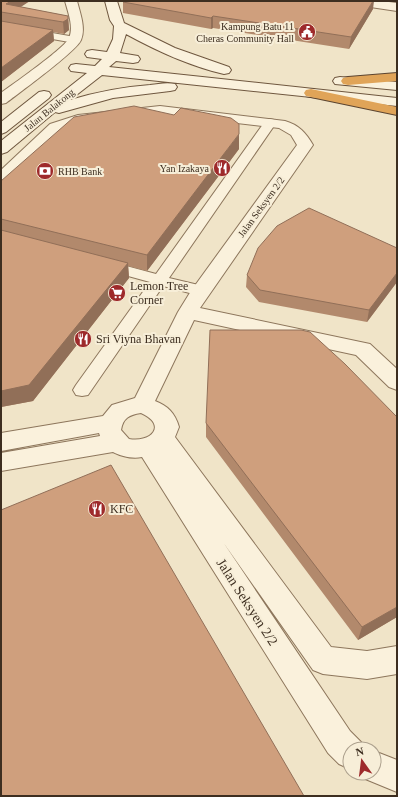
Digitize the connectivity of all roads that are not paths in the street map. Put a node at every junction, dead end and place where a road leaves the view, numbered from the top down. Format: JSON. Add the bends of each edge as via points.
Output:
{"nodes":[{"id":1,"x":71,"y":1,"type":"edge"},
{"id":2,"x":111,"y":1,"type":"edge"},
{"id":3,"x":357,"y":1,"type":"edge"},
{"id":4,"x":397,"y":6,"type":"edge"},
{"id":5,"x":118,"y":23,"type":"junction"},
{"id":6,"x":1,"y":27,"type":"edge"},
{"id":7,"x":75,"y":40,"type":"junction"},
{"id":8,"x":92,"y":54,"type":"junction"},
{"id":9,"x":112,"y":57,"type":"junction"},
{"id":10,"x":149,"y":61,"type":"dead end"},
{"id":11,"x":164,"y":63,"type":"dead end"},
{"id":12,"x":98,"y":71,"type":"junction"},
{"id":13,"x":239,"y":71,"type":"dead end"},
{"id":14,"x":66,"y":76,"type":"junction"},
{"id":15,"x":224,"y":76,"type":"junction"},
{"id":16,"x":397,"y":77,"type":"edge"},
{"id":17,"x":324,"y":79,"type":"dead end"},
{"id":18,"x":348,"y":81,"type":"junction"},
{"id":19,"x":397,"y":86,"type":"edge"},
{"id":20,"x":164,"y":88,"type":"junction"},
{"id":21,"x":311,"y":93,"type":"junction"},
{"id":22,"x":1,"y":100,"type":"edge"},
{"id":23,"x":397,"y":102,"type":"edge"},
{"id":24,"x":160,"y":110,"type":"junction"},
{"id":25,"x":397,"y":111,"type":"edge"},
{"id":26,"x":42,"y":115,"type":"junction"},
{"id":27,"x":270,"y":123,"type":"junction"},
{"id":28,"x":1,"y":129,"type":"edge"},
{"id":29,"x":1,"y":150,"type":"edge"},
{"id":30,"x":1,"y":179,"type":"edge"},
{"id":31,"x":92,"y":262,"type":"edge"},
{"id":32,"x":160,"y":280,"type":"junction"},
{"id":33,"x":201,"y":291,"type":"junction"},
{"id":34,"x":188,"y":312,"type":"junction"},
{"id":35,"x":397,"y":382,"type":"edge"},
{"id":36,"x":82,"y":390,"type":"dead end"},
{"id":37,"x":142,"y":405,"type":"junction"},
{"id":38,"x":113,"y":432,"type":"junction"},
{"id":39,"x":1,"y":442,"type":"edge"},
{"id":40,"x":156,"y":443,"type":"junction"},
{"id":41,"x":1,"y":462,"type":"edge"},
{"id":42,"x":397,"y":660,"type":"edge"},
{"id":43,"x":342,"y":745,"type":"edge"},
{"id":44,"x":382,"y":770,"type":"edge"},
{"id":45,"x":397,"y":776,"type":"edge"}],
"edges":[{"from":1,"to":7,"type":"street","via":[[77,27]]},
{"from":2,"to":5,"type":"street"},
{"from":3,"to":4,"type":"street"},
{"from":5,"to":8,"type":"street","name":"Jalan Balakong","via":[[108,26]]},
{"from":5,"to":9,"type":"street","via":[[119,39]]},
{"from":5,"to":15,"type":"street","via":[[158,46]]},
{"from":6,"to":7,"type":"lane"},
{"from":7,"to":22,"type":"street"},
{"from":8,"to":9,"type":"street"},
{"from":8,"to":14,"type":"street","name":"Jalan Balakong"},
{"from":9,"to":10,"type":"street"},
{"from":9,"to":12,"type":"street","name":"Jalan Balakong"},
{"from":11,"to":15,"type":"street"},
{"from":12,"to":14,"type":"street"},
{"from":12,"to":15,"type":"street"},
{"from":12,"to":26,"type":"street","name":"Jalan Balakong"},
{"from":13,"to":15,"type":"street"},
{"from":14,"to":28,"type":"street","name":"Jalan Balakong"},
{"from":15,"to":20,"type":"street"},
{"from":15,"to":21,"type":"street"},
{"from":16,"to":18,"type":"highway"},
{"from":17,"to":18,"type":"street"},
{"from":18,"to":19,"type":"street"},
{"from":20,"to":24,"type":"street"},
{"from":20,"to":26,"type":"street","via":[[112,93],[82,100]]},
{"from":21,"to":23,"type":"street"},
{"from":21,"to":25,"type":"highway"},
{"from":24,"to":27,"type":"street","name":"Jalan Seksyen 2/2"},
{"from":24,"to":30,"type":"street","name":"Jalan Seksyen 2/2","via":[[78,119],[55,127]]},
{"from":26,"to":29,"type":"street","name":"Jalan Balakong"},
{"from":27,"to":32,"type":"lane"},
{"from":27,"to":33,"type":"street","name":"Jalan Seksyen 2/2","via":[[288,126],[300,134],[305,145]]},
{"from":31,"to":32,"type":"lane"},
{"from":32,"to":33,"type":"lane"},
{"from":32,"to":36,"type":"lane"},
{"from":33,"to":34,"type":"street","name":"Jalan Seksyen 2/2"},
{"from":34,"to":35,"type":"street","via":[[364,348]]},
{"from":34,"to":37,"type":"street","name":"Jalan Seksyen 2/2"},
{"from":37,"to":38,"type":"street","via":[[122,409],[115,415]]},
{"from":37,"to":40,"type":"street","via":[[156,408],[165,416],[168,427]]},
{"from":38,"to":39,"type":"street"},
{"from":38,"to":40,"type":"street","via":[[124,447],[138,449]]},
{"from":38,"to":41,"type":"street"},
{"from":40,"to":42,"type":"street","name":"Jalan Seksyen 2/2","via":[[323,660],[367,665]]},
{"from":40,"to":43,"type":"street","name":"Jalan Seksyen 2/2"},
{"from":44,"to":45,"type":"street"}]}
